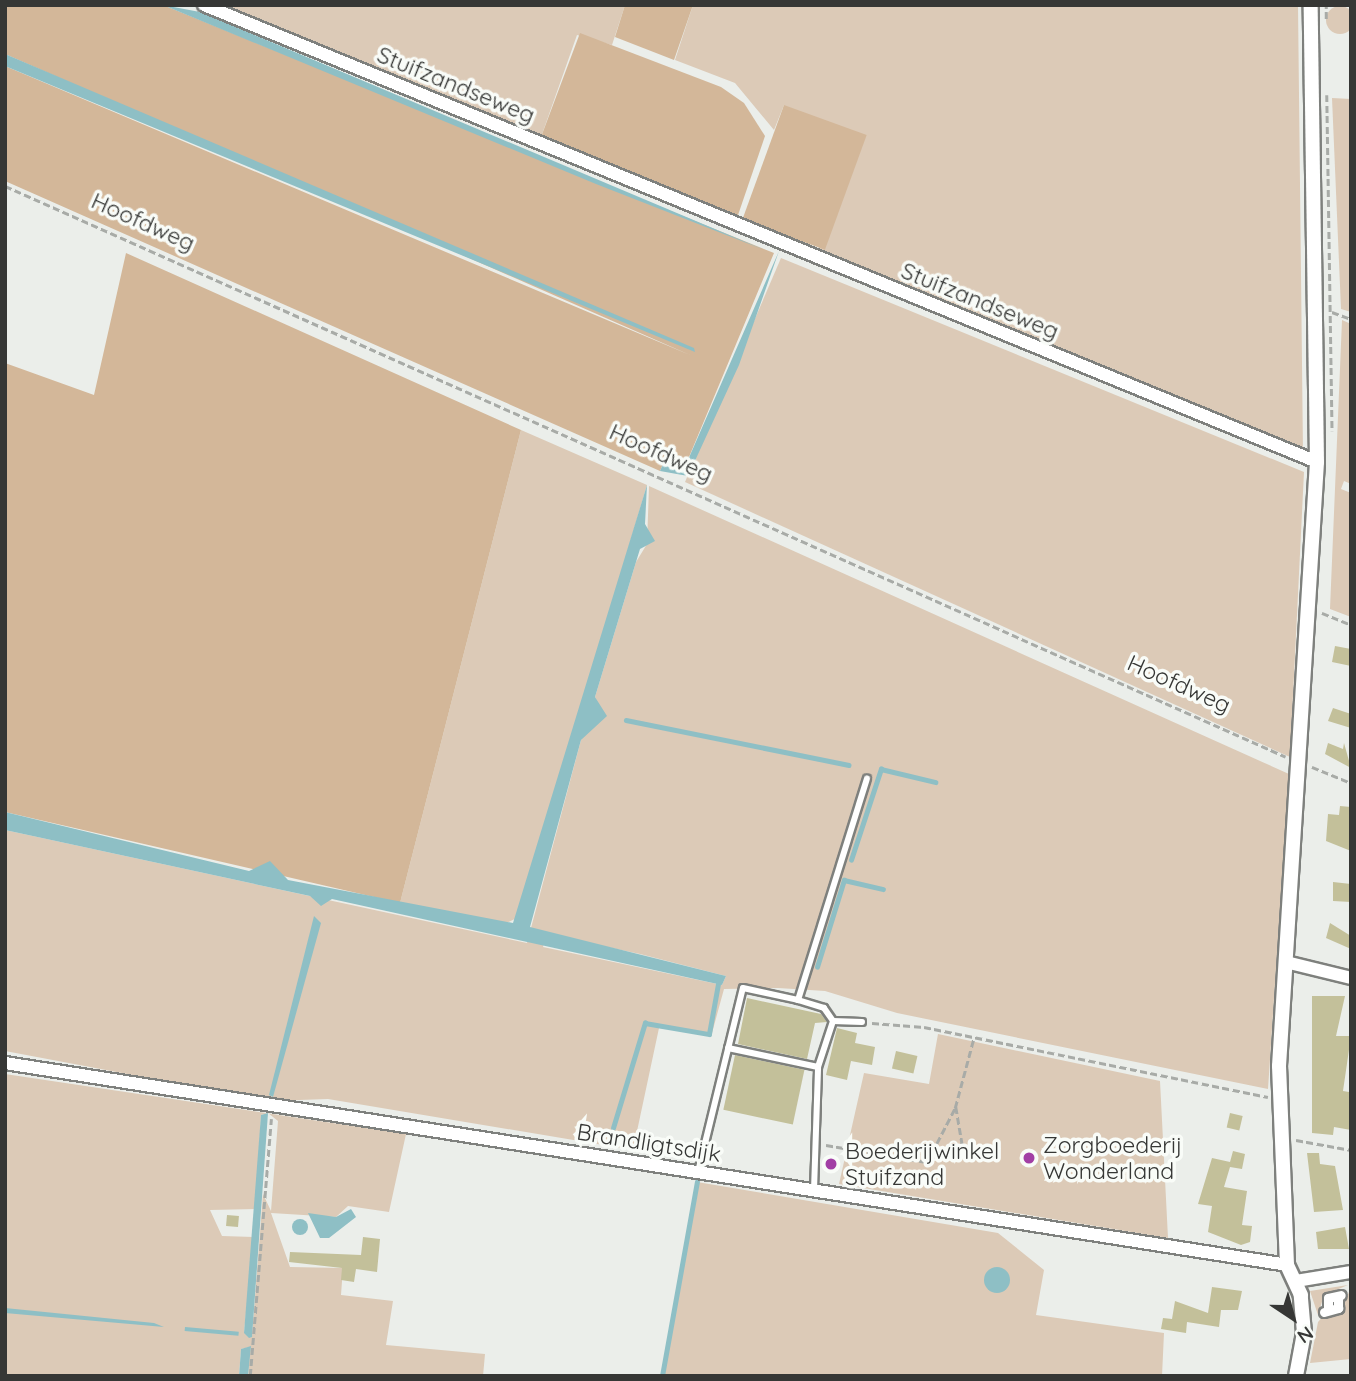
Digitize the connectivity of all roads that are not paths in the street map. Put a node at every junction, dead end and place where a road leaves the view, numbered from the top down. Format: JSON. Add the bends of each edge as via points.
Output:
{"nodes":[{"id":1,"x":204,"y":5,"type":"edge"},
{"id":2,"x":1311,"y":5,"type":"edge"},
{"id":3,"x":1317,"y":462,"type":"junction"},
{"id":4,"x":867,"y":779,"type":"dead end"},
{"id":5,"x":1286,"y":962,"type":"junction"},
{"id":6,"x":1351,"y":978,"type":"edge"},
{"id":7,"x":798,"y":1000,"type":"junction"},
{"id":8,"x":833,"y":1021,"type":"junction"},
{"id":9,"x":862,"y":1022,"type":"road end"},
{"id":10,"x":728,"y":1048,"type":"junction"},
{"id":11,"x":5,"y":1063,"type":"edge"},
{"id":12,"x":818,"y":1067,"type":"junction"},
{"id":13,"x":698,"y":1172,"type":"junction"},
{"id":14,"x":814,"y":1191,"type":"junction"},
{"id":15,"x":1287,"y":1265,"type":"junction"},
{"id":16,"x":1351,"y":1272,"type":"edge"},
{"id":17,"x":1296,"y":1281,"type":"junction"},
{"id":18,"x":1339,"y":1296,"type":"dead end"},
{"id":19,"x":1326,"y":1310,"type":"dead end"},
{"id":20,"x":1296,"y":1376,"type":"edge"}],
"edges":[{"from":1,"to":3,"type":"street","name":"Stuifzandseweg"},
{"from":2,"to":3,"type":"street"},
{"from":3,"to":5,"type":"street"},
{"from":4,"to":7,"type":"lane"},
{"from":5,"to":6,"type":"street"},
{"from":5,"to":15,"type":"street","via":[[1279,1098]]},
{"from":7,"to":8,"type":"lane","via":[[824,1008]]},
{"from":7,"to":10,"type":"lane","via":[[743,988]]},
{"from":8,"to":9,"type":"lane"},
{"from":8,"to":12,"type":"lane"},
{"from":10,"to":12,"type":"lane"},
{"from":10,"to":13,"type":"lane"},
{"from":11,"to":13,"type":"street","name":"Brandligtsdijk"},
{"from":12,"to":14,"type":"lane"},
{"from":13,"to":14,"type":"street","name":"Brandligtsdijk"},
{"from":14,"to":15,"type":"street","name":"Brandligtsdijk"},
{"from":15,"to":17,"type":"street"},
{"from":16,"to":17,"type":"street"},
{"from":17,"to":20,"type":"street","via":[[1304,1333]]},
{"from":18,"to":19,"type":"street","via":[[1338,1308]]}]}
